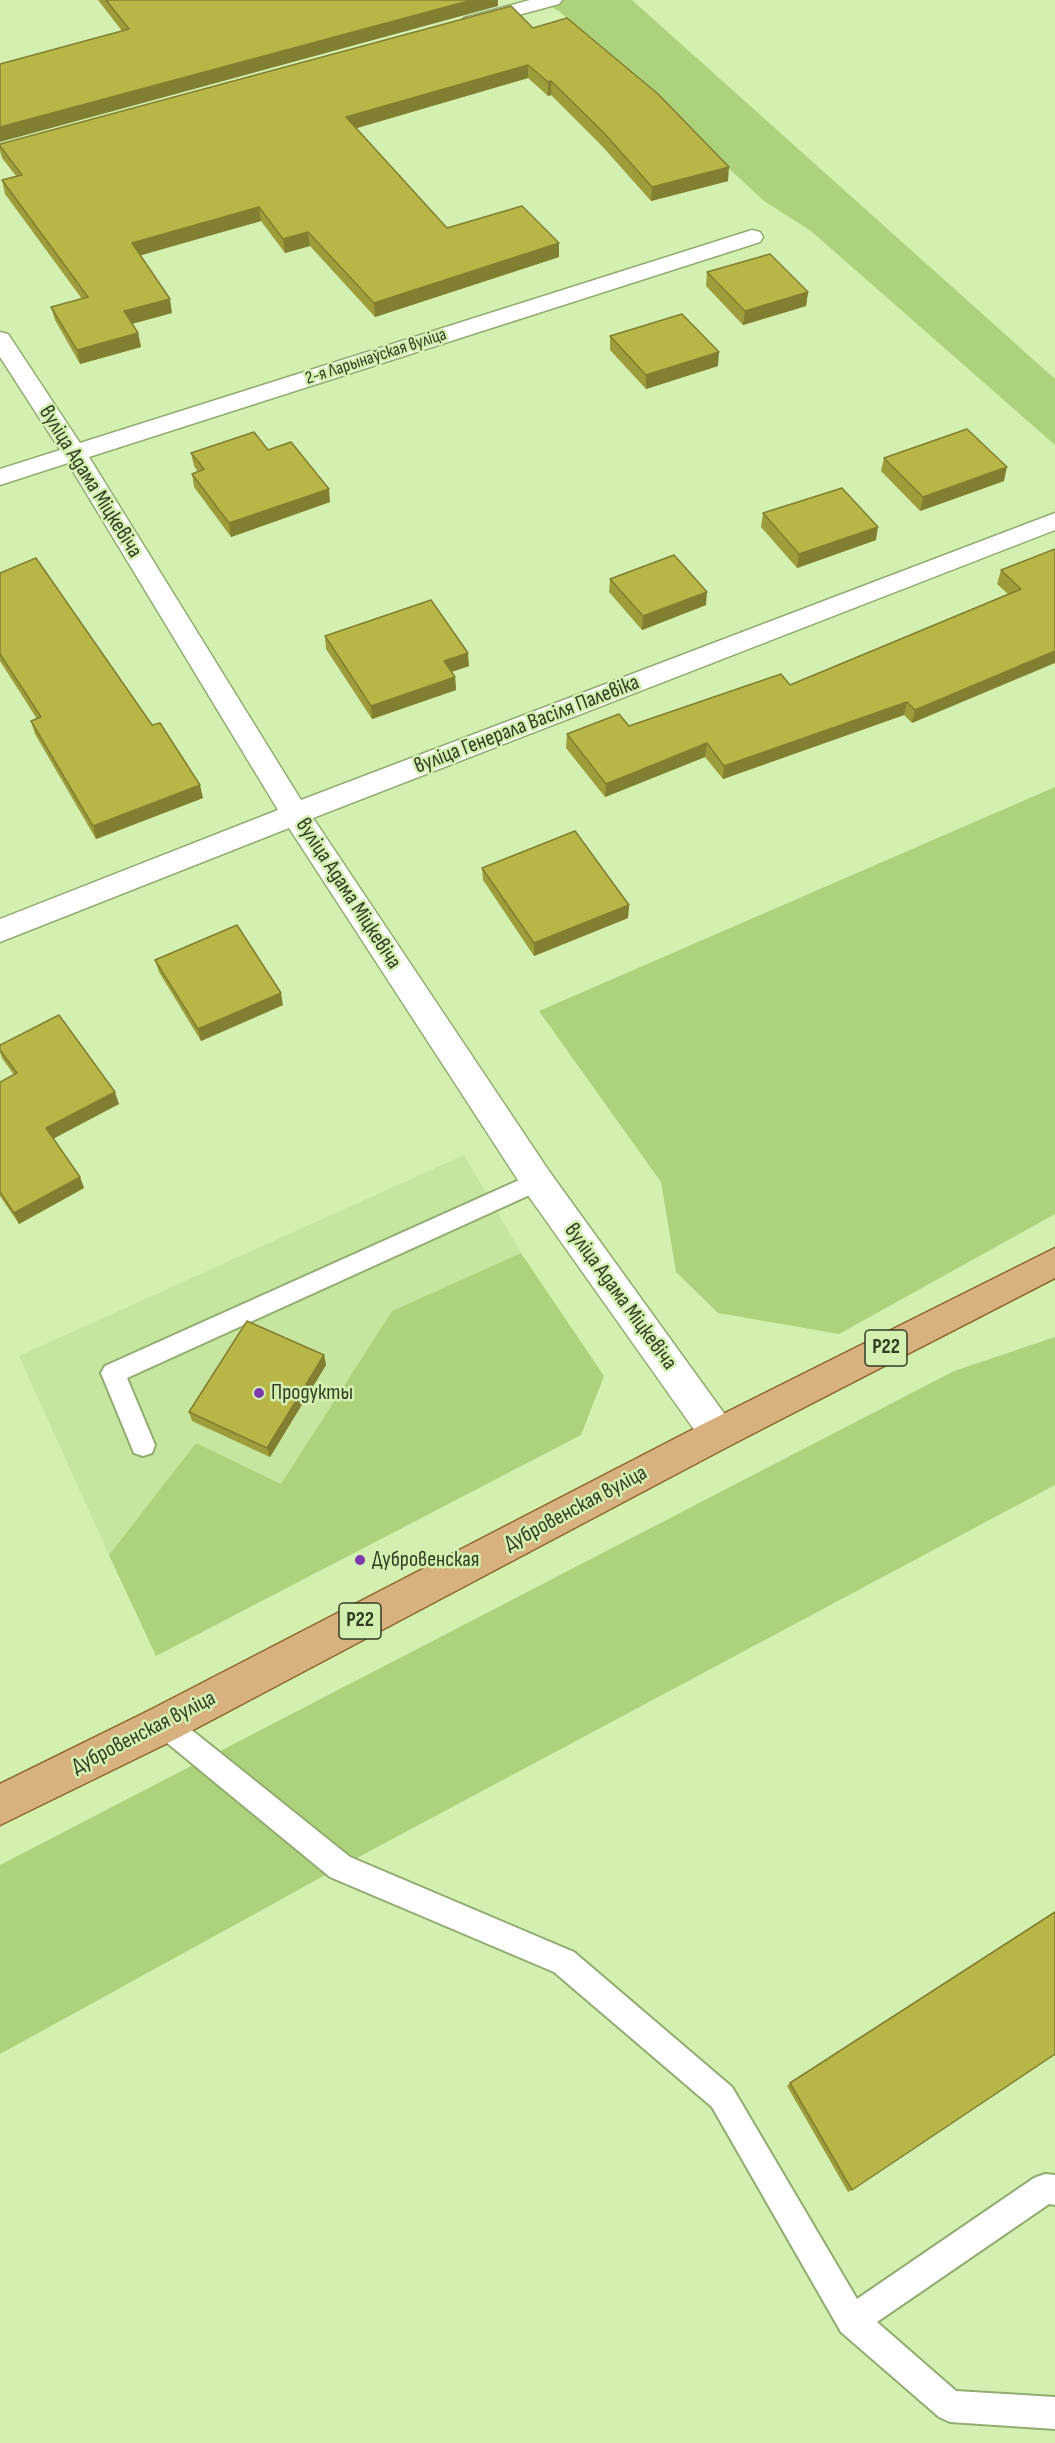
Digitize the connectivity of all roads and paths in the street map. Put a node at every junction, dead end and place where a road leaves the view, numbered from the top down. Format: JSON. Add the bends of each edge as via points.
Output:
{"nodes":[{"id":1,"x":552,"y":0,"type":"edge"},
{"id":2,"x":448,"y":28,"type":"edge"},
{"id":3,"x":752,"y":237,"type":"dead end"},
{"id":4,"x":0,"y":339,"type":"edge"},
{"id":5,"x":74,"y":453,"type":"junction"},
{"id":6,"x":0,"y":477,"type":"edge"},
{"id":7,"x":1055,"y":521,"type":"edge"},
{"id":8,"x":295,"y":814,"type":"junction"},
{"id":9,"x":0,"y":931,"type":"edge"},
{"id":10,"x":537,"y":1181,"type":"junction"},
{"id":11,"x":1055,"y":1262,"type":"edge"},
{"id":12,"x":718,"y":1434,"type":"junction"},
{"id":13,"x":143,"y":1445,"type":"dead end"},
{"id":14,"x":164,"y":1724,"type":"junction"},
{"id":15,"x":0,"y":1805,"type":"edge"},
{"id":16,"x":1055,"y":2190,"type":"edge"},
{"id":17,"x":852,"y":2321,"type":"junction"},
{"id":18,"x":1055,"y":2413,"type":"edge"}],
"edges":[{"from":1,"to":2,"type":"street"},
{"from":3,"to":5,"type":"street","name":"2-я Ларынаўская вуліца"},
{"from":4,"to":5,"type":"street","name":"вуліца Адама Міцкевіча"},
{"from":5,"to":6,"type":"street","name":"2-я Ларынаўская вуліца"},
{"from":5,"to":8,"type":"street","name":"вуліца Адама Міцкевіча"},
{"from":7,"to":8,"type":"street","name":"вуліца Генерала Васіля Палевіка"},
{"from":8,"to":9,"type":"street","name":"вуліца Генерала Васіля Палевіка"},
{"from":8,"to":10,"type":"street","name":"вуліца Адама Міцкевіча"},
{"from":10,"to":12,"type":"street","name":"вуліца Адама Міцкевіча"},
{"from":10,"to":13,"type":"lane","via":[[113,1373]]},
{"from":11,"to":12,"type":"main road","name":"Дубровенская вуліца","number":"Р22"},
{"from":12,"to":14,"type":"main road","name":"Дубровенская вуліца","number":"Р22"},
{"from":14,"to":15,"type":"main road","name":"Дубровенская вуліца","number":"Р22"},
{"from":14,"to":17,"type":"lane","via":[[340,1868],[564,1962],[722,2097]]},
{"from":16,"to":17,"type":"lane","via":[[1045,2189]]},
{"from":17,"to":18,"type":"lane","via":[[950,2406]]}]}
